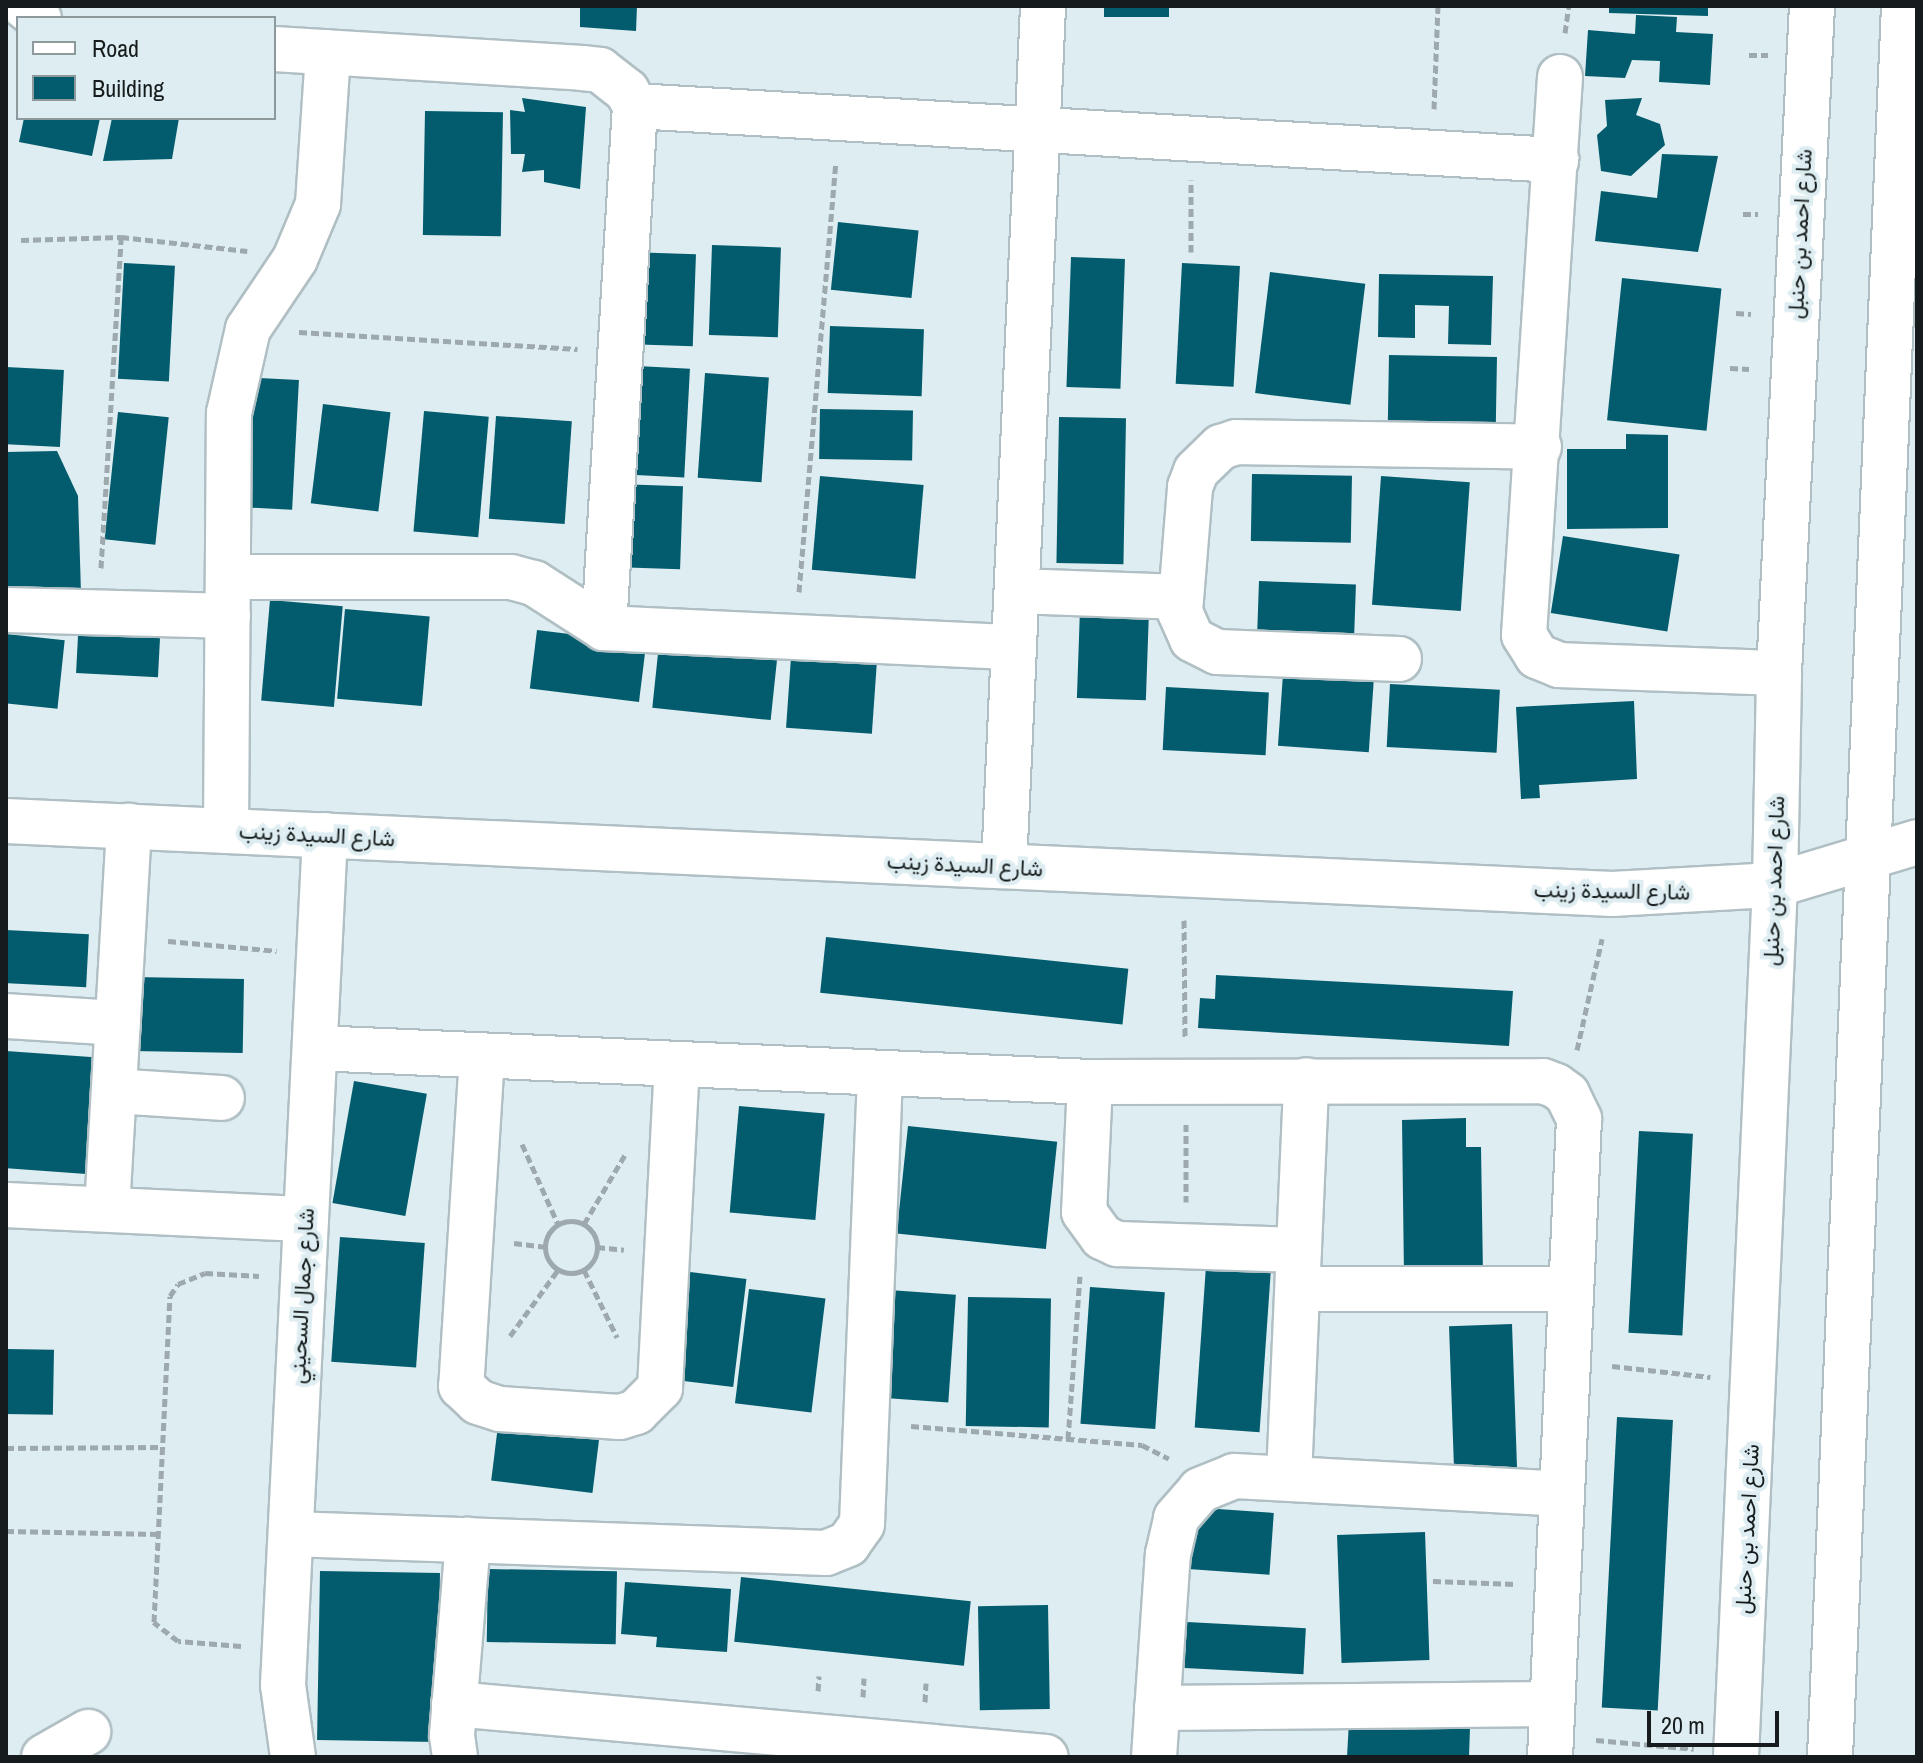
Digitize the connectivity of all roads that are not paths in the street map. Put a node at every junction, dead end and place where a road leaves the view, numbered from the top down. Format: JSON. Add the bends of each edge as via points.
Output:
{"nodes":[{"id":1,"x":1043,"y":6,"type":"edge"},
{"id":2,"x":1812,"y":6,"type":"edge"},
{"id":3,"x":1904,"y":6,"type":"edge"},
{"id":4,"x":276,"y":49,"type":"edge"},
{"id":5,"x":328,"y":52,"type":"junction"},
{"id":6,"x":1560,"y":77,"type":"dead end"},
{"id":7,"x":635,"y":106,"type":"junction"},
{"id":8,"x":1038,"y":131,"type":"junction"},
{"id":9,"x":1556,"y":160,"type":"junction"},
{"id":10,"x":1539,"y":447,"type":"junction"},
{"id":11,"x":1017,"y":591,"type":"junction"},
{"id":12,"x":228,"y":596,"type":"junction"},
{"id":13,"x":1181,"y":597,"type":"junction"},
{"id":14,"x":6,"y":610,"type":"edge"},
{"id":15,"x":604,"y":628,"type":"junction"},
{"id":16,"x":1013,"y":647,"type":"junction"},
{"id":17,"x":1399,"y":659,"type":"dead end"},
{"id":18,"x":1779,"y":673,"type":"junction"},
{"id":19,"x":6,"y":821,"type":"edge"},
{"id":20,"x":129,"y":826,"type":"junction"},
{"id":21,"x":226,"y":831,"type":"junction"},
{"id":22,"x":325,"y":835,"type":"junction"},
{"id":23,"x":1917,"y":842,"type":"edge"},
{"id":24,"x":1865,"y":858,"type":"junction"},
{"id":25,"x":1004,"y":866,"type":"junction"},
{"id":26,"x":1775,"y":885,"type":"junction"},
{"id":27,"x":6,"y":1016,"type":"edge"},
{"id":28,"x":118,"y":1023,"type":"junction"},
{"id":29,"x":315,"y":1048,"type":"junction"},
{"id":30,"x":482,"y":1056,"type":"junction"},
{"id":31,"x":677,"y":1066,"type":"junction"},
{"id":32,"x":880,"y":1075,"type":"junction"},
{"id":33,"x":1306,"y":1080,"type":"junction"},
{"id":34,"x":1090,"y":1082,"type":"junction"},
{"id":35,"x":114,"y":1091,"type":"junction"},
{"id":36,"x":222,"y":1098,"type":"dead end"},
{"id":37,"x":6,"y":1205,"type":"edge"},
{"id":38,"x":107,"y":1209,"type":"junction"},
{"id":39,"x":306,"y":1219,"type":"junction"},
{"id":40,"x":1298,"y":1270,"type":"junction"},
{"id":41,"x":1571,"y":1289,"type":"junction"},
{"id":42,"x":1289,"y":1477,"type":"junction"},
{"id":43,"x":1562,"y":1494,"type":"junction"},
{"id":44,"x":291,"y":1534,"type":"junction"},
{"id":45,"x":468,"y":1540,"type":"junction"},
{"id":46,"x":454,"y":1704,"type":"junction"},
{"id":47,"x":1157,"y":1708,"type":"junction"},
{"id":48,"x":88,"y":1732,"type":"dead end"},
{"id":49,"x":1551,"y":1732,"type":"edge"},
{"id":50,"x":829,"y":1748,"type":"edge"},
{"id":51,"x":1736,"y":1755,"type":"edge"},
{"id":52,"x":44,"y":1757,"type":"edge"},
{"id":53,"x":293,"y":1757,"type":"edge"},
{"id":54,"x":455,"y":1757,"type":"edge"},
{"id":55,"x":1046,"y":1757,"type":"edge"},
{"id":56,"x":1154,"y":1757,"type":"edge"},
{"id":57,"x":1830,"y":1757,"type":"edge"}],
"edges":[{"from":1,"to":8,"type":"street"},
{"from":2,"to":18,"type":"street","name":"شارع احمد بن حنبل"},
{"from":3,"to":24,"type":"street"},
{"from":4,"to":5,"type":"street"},
{"from":5,"to":7,"type":"street","via":[[600,70],[615,78]]},
{"from":5,"to":12,"type":"street","via":[[318,204],[295,259],[248,329],[229,413]]},
{"from":6,"to":9,"type":"street"},
{"from":7,"to":8,"type":"street"},
{"from":7,"to":15,"type":"street"},
{"from":8,"to":9,"type":"street"},
{"from":8,"to":11,"type":"street"},
{"from":9,"to":10,"type":"street"},
{"from":10,"to":13,"type":"street","via":[[1236,442],[1221,447],[1196,471],[1190,487]]},
{"from":10,"to":18,"type":"street","via":[[1524,623],[1524,635],[1537,656],[1559,665]]},
{"from":11,"to":13,"type":"street"},
{"from":11,"to":16,"type":"street"},
{"from":12,"to":14,"type":"street","via":[[99,612]]},
{"from":12,"to":15,"type":"street","via":[[511,577],[534,583]]},
{"from":12,"to":21,"type":"street"},
{"from":13,"to":17,"type":"street","via":[[1183,626],[1203,648],[1217,652]]},
{"from":15,"to":16,"type":"street"},
{"from":16,"to":25,"type":"street"},
{"from":18,"to":26,"type":"street","name":"شارع احمد بن حنبل"},
{"from":19,"to":20,"type":"street","name":"شارع السيدة زينب"},
{"from":20,"to":21,"type":"street","name":"شارع السيدة زينب"},
{"from":20,"to":28,"type":"street"},
{"from":21,"to":22,"type":"street","name":"شارع السيدة زينب"},
{"from":22,"to":25,"type":"street","name":"شارع السيدة زينب"},
{"from":22,"to":29,"type":"street","name":"شارع جمال السحيني"},
{"from":23,"to":24,"type":"street","name":"شارع السيدة زينب"},
{"from":24,"to":26,"type":"street","name":"شارع السيدة زينب"},
{"from":24,"to":57,"type":"street"},
{"from":25,"to":26,"type":"street","name":"شارع السيدة زينب","via":[[1612,894]]},
{"from":26,"to":51,"type":"street","name":"شارع احمد بن حنبل"},
{"from":27,"to":28,"type":"street"},
{"from":28,"to":35,"type":"street"},
{"from":29,"to":30,"type":"street"},
{"from":29,"to":39,"type":"street","name":"شارع جمال السحيني"},
{"from":30,"to":31,"type":"street"},
{"from":30,"to":31,"type":"street","via":[[461,1386],[478,1402],[500,1409],[620,1417],[636,1412],[660,1388]]},
{"from":31,"to":32,"type":"street"},
{"from":32,"to":34,"type":"street"},
{"from":32,"to":45,"type":"street","via":[[862,1524],[837,1551]]},
{"from":33,"to":34,"type":"street"},
{"from":33,"to":40,"type":"street"},
{"from":33,"to":41,"type":"street","via":[[1543,1081],[1567,1094],[1579,1119]]},
{"from":34,"to":40,"type":"street","via":[[1084,1212],[1091,1226],[1117,1244]]},
{"from":35,"to":36,"type":"street"},
{"from":35,"to":38,"type":"street"},
{"from":37,"to":38,"type":"street"},
{"from":38,"to":39,"type":"street"},
{"from":39,"to":44,"type":"street","name":"شارع جمال السحيني"},
{"from":40,"to":41,"type":"street"},
{"from":40,"to":42,"type":"street"},
{"from":41,"to":43,"type":"street"},
{"from":42,"to":43,"type":"street"},
{"from":42,"to":47,"type":"street","via":[[1234,1476],[1200,1490],[1176,1518],[1168,1554]]},
{"from":43,"to":49,"type":"street"},
{"from":44,"to":45,"type":"street"},
{"from":44,"to":53,"type":"street","name":"شارع جمال السحيني","via":[[283,1685]]},
{"from":45,"to":46,"type":"street"},
{"from":46,"to":50,"type":"street"},
{"from":46,"to":54,"type":"street"},
{"from":47,"to":49,"type":"street"},
{"from":47,"to":56,"type":"street"},
{"from":48,"to":52,"type":"street"},
{"from":50,"to":55,"type":"street"}]}
